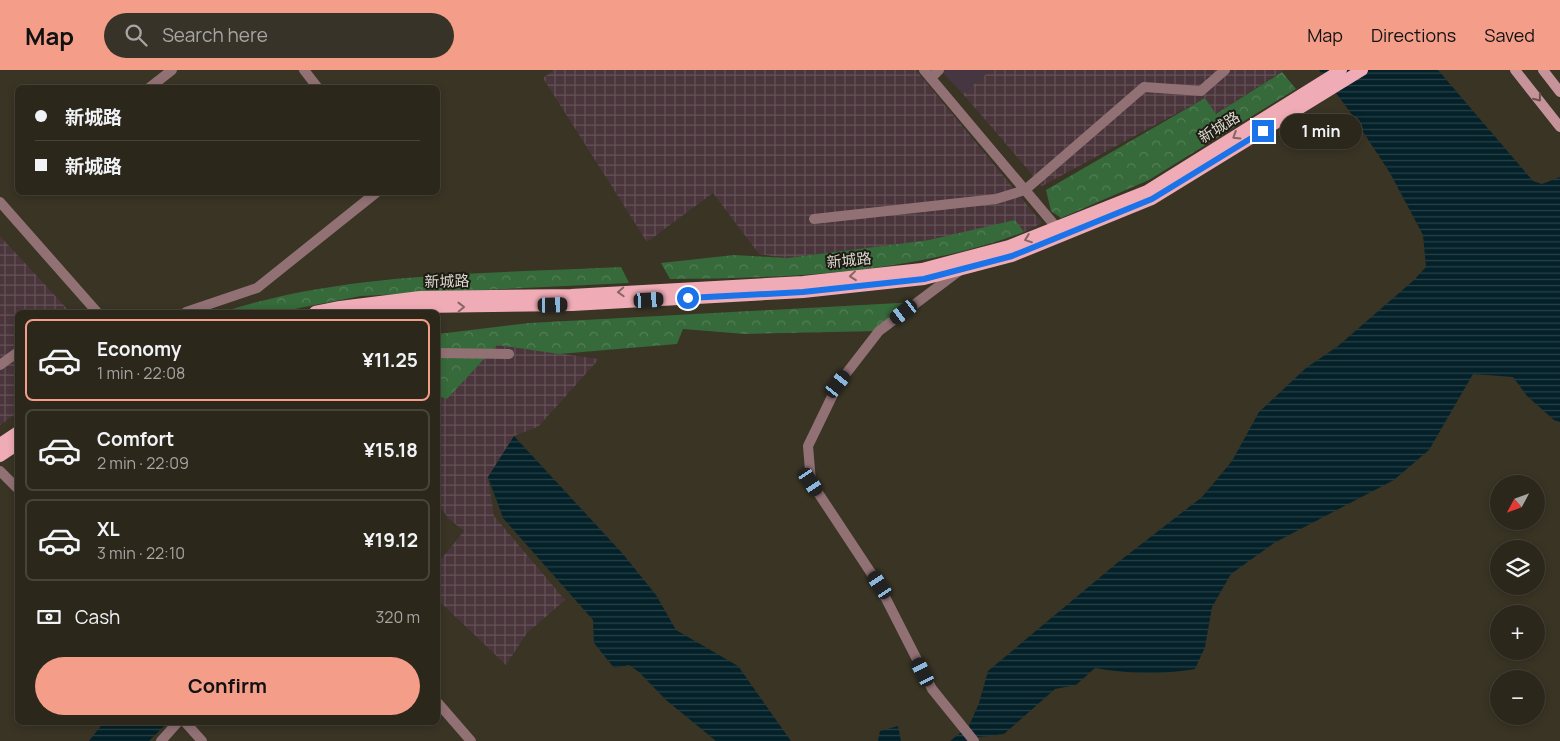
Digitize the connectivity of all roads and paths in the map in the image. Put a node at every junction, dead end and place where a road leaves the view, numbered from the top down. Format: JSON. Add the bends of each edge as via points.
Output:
{"nodes":[{"id":1,"x":172,"y":70,"type":"edge"},
{"id":2,"x":304,"y":70,"type":"edge"},
{"id":3,"x":939,"y":70,"type":"edge"},
{"id":4,"x":1225,"y":70,"type":"edge"},
{"id":5,"x":1341,"y":70,"type":"edge"},
{"id":6,"x":1362,"y":70,"type":"edge"},
{"id":7,"x":1515,"y":70,"type":"edge"},
{"id":8,"x":1543,"y":70,"type":"edge"},
{"id":9,"x":928,"y":74,"type":"edge"},
{"id":10,"x":153,"y":85,"type":"edge"},
{"id":11,"x":316,"y":85,"type":"edge"},
{"id":12,"x":1324,"y":87,"type":"junction"},
{"id":13,"x":1560,"y":92,"type":"edge"},
{"id":14,"x":1560,"y":127,"type":"edge"},
{"id":15,"x":1025,"y":190,"type":"junction"},
{"id":16,"x":373,"y":195,"type":"edge"},
{"id":17,"x":0,"y":202,"type":"edge"},
{"id":18,"x":814,"y":219,"type":"dead end"},
{"id":19,"x":1057,"y":228,"type":"junction"},
{"id":20,"x":962,"y":269,"type":"junction"},
{"id":21,"x":95,"y":310,"type":"edge"},
{"id":22,"x":192,"y":310,"type":"edge"},
{"id":23,"x":325,"y":310,"type":"edge"},
{"id":24,"x":395,"y":310,"type":"edge"},
{"id":25,"x":440,"y":353,"type":"edge"},
{"id":26,"x":15,"y":354,"type":"edge"},
{"id":27,"x":509,"y":354,"type":"dead end"},
{"id":28,"x":0,"y":365,"type":"edge"},
{"id":29,"x":15,"y":434,"type":"edge"},
{"id":30,"x":0,"y":444,"type":"edge"},
{"id":31,"x":15,"y":446,"type":"edge"},
{"id":32,"x":0,"y":456,"type":"edge"},
{"id":33,"x":0,"y":471,"type":"edge"},
{"id":34,"x":15,"y":486,"type":"edge"},
{"id":35,"x":440,"y":705,"type":"edge"},
{"id":36,"x":175,"y":725,"type":"edge"},
{"id":37,"x":188,"y":725,"type":"edge"},
{"id":38,"x":160,"y":741,"type":"edge"},
{"id":39,"x":202,"y":741,"type":"edge"},
{"id":40,"x":470,"y":741,"type":"edge"},
{"id":41,"x":974,"y":741,"type":"edge"}],
"edges":[{"from":1,"to":10,"type":"street"},
{"from":2,"to":11,"type":"street"},
{"from":3,"to":9,"type":"street"},
{"from":4,"to":15,"type":"street","via":[[1201,91],[1144,87]]},
{"from":5,"to":12,"type":"main road","name":"新城路"},
{"from":6,"to":12,"type":"main road","name":"新城路"},
{"from":7,"to":14,"type":"main road","one_way":true},
{"from":8,"to":13,"type":"main road"},
{"from":9,"to":15,"type":"street"},
{"from":12,"to":19,"type":"main road","name":"新城路","one_way":true,"via":[[1147,190]]},
{"from":12,"to":20,"type":"main road","name":"新城路","via":[[1152,199],[1012,256]]},
{"from":15,"to":18,"type":"street","via":[[996,199]]},
{"from":15,"to":19,"type":"street"},
{"from":16,"to":22,"type":"street","via":[[256,288]]},
{"from":17,"to":21,"type":"street"},
{"from":19,"to":23,"type":"main road","name":"新城路","one_way":true,"via":[[1009,246],[922,269],[783,283],[571,295],[420,297]]},
{"from":24,"to":20,"type":"main road","name":"新城路","one_way":true,"via":[[572,305],[803,292],[924,279]]},
{"from":20,"to":41,"type":"street","via":[[879,331],[838,384],[808,446],[811,482],[880,585],[932,689]]},
{"from":25,"to":27,"type":"street"},
{"from":26,"to":28,"type":"street"},
{"from":29,"to":30,"type":"main road"},
{"from":31,"to":32,"type":"main road"},
{"from":33,"to":34,"type":"street"},
{"from":35,"to":40,"type":"street"},
{"from":36,"to":38,"type":"street"},
{"from":37,"to":39,"type":"street"}]}
